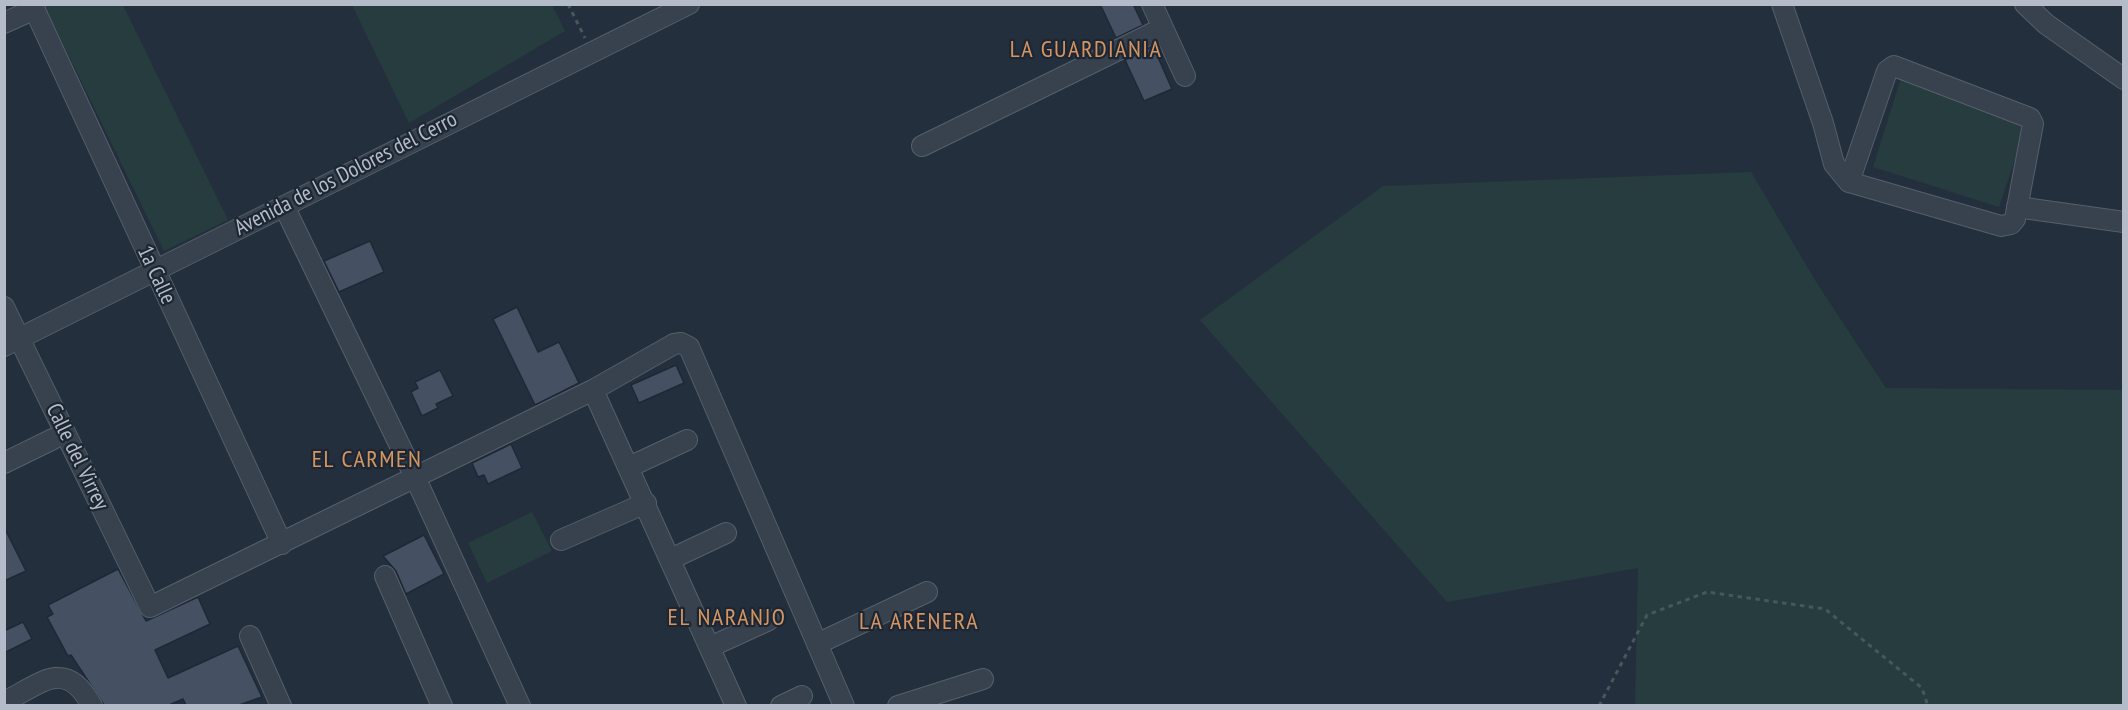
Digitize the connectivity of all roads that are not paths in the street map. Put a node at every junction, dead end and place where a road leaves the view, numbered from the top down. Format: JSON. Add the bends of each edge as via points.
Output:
{"nodes":[{"id":1,"x":688,"y":4,"type":"edge"},
{"id":2,"x":1152,"y":4,"type":"edge"},
{"id":3,"x":1782,"y":4,"type":"edge"},
{"id":4,"x":2025,"y":4,"type":"edge"},
{"id":5,"x":34,"y":7,"type":"edge"},
{"id":6,"x":666,"y":10,"type":"edge"},
{"id":7,"x":4,"y":23,"type":"edge"},
{"id":8,"x":1163,"y":28,"type":"junction"},
{"id":9,"x":1185,"y":76,"type":"dead end"},
{"id":10,"x":2124,"y":79,"type":"edge"},
{"id":11,"x":922,"y":146,"type":"dead end"},
{"id":12,"x":1849,"y":182,"type":"junction"},
{"id":13,"x":284,"y":206,"type":"junction"},
{"id":14,"x":2017,"y":207,"type":"junction"},
{"id":15,"x":2124,"y":222,"type":"edge"},
{"id":16,"x":154,"y":270,"type":"junction"},
{"id":17,"x":4,"y":307,"type":"edge"},
{"id":18,"x":12,"y":342,"type":"edge"},
{"id":19,"x":593,"y":390,"type":"junction"},
{"id":20,"x":54,"y":439,"type":"dead end"},
{"id":21,"x":687,"y":440,"type":"dead end"},
{"id":22,"x":4,"y":463,"type":"edge"},
{"id":23,"x":629,"y":467,"type":"junction"},
{"id":24,"x":415,"y":477,"type":"junction"},
{"id":25,"x":646,"y":503,"type":"junction"},
{"id":26,"x":726,"y":533,"type":"dead end"},
{"id":27,"x":561,"y":540,"type":"dead end"},
{"id":28,"x":282,"y":544,"type":"junction"},
{"id":29,"x":671,"y":559,"type":"junction"},
{"id":30,"x":385,"y":576,"type":"dead end"},
{"id":31,"x":927,"y":592,"type":"dead end"},
{"id":32,"x":769,"y":620,"type":"dead end"},
{"id":33,"x":250,"y":636,"type":"dead end"},
{"id":34,"x":817,"y":644,"type":"junction"},
{"id":35,"x":710,"y":647,"type":"junction"},
{"id":36,"x":983,"y":679,"type":"dead end"},
{"id":37,"x":7,"y":696,"type":"edge"},
{"id":38,"x":802,"y":696,"type":"dead end"},
{"id":39,"x":92,"y":705,"type":"edge"},
{"id":40,"x":281,"y":705,"type":"edge"},
{"id":41,"x":442,"y":705,"type":"edge"},
{"id":42,"x":520,"y":705,"type":"edge"},
{"id":43,"x":736,"y":705,"type":"edge"},
{"id":44,"x":781,"y":705,"type":"edge"},
{"id":45,"x":844,"y":705,"type":"edge"},
{"id":46,"x":898,"y":705,"type":"edge"}],
"edges":[{"from":1,"to":6,"type":"street","name":"Avenida de los Dolores del Cerro"},
{"from":2,"to":8,"type":"street"},
{"from":3,"to":12,"type":"street","via":[[1824,123],[1834,164]]},
{"from":4,"to":10,"type":"street","via":[[2046,24]]},
{"from":5,"to":7,"type":"street"},
{"from":5,"to":16,"type":"street","name":"1a Calle"},
{"from":6,"to":13,"type":"street","name":"Avenida de los Dolores del Cerro","via":[[592,52]]},
{"from":8,"to":9,"type":"street"},
{"from":8,"to":11,"type":"street"},
{"from":12,"to":14,"type":"street","via":[[2001,226],[2011,224]]},
{"from":12,"to":14,"type":"street","via":[[1887,71],[1894,66],[2030,118],[2033,129]]},
{"from":13,"to":16,"type":"street","name":"Avenida de los Dolores del Cerro"},
{"from":13,"to":24,"type":"street"},
{"from":14,"to":15,"type":"street"},
{"from":16,"to":18,"type":"street","name":"Avenida de los Dolores del Cerro"},
{"from":16,"to":28,"type":"street","name":"1a Calle"},
{"from":17,"to":18,"type":"street","name":"Calle del Virrey"},
{"from":18,"to":28,"type":"street","name":"Calle del Virrey","via":[[150,607]]},
{"from":19,"to":23,"type":"street"},
{"from":19,"to":24,"type":"street"},
{"from":19,"to":34,"type":"street","via":[[674,344],[689,347]]},
{"from":20,"to":22,"type":"street"},
{"from":21,"to":23,"type":"street"},
{"from":23,"to":25,"type":"street"},
{"from":24,"to":28,"type":"street"},
{"from":24,"to":42,"type":"street"},
{"from":25,"to":27,"type":"street"},
{"from":25,"to":29,"type":"street"},
{"from":26,"to":29,"type":"street"},
{"from":29,"to":35,"type":"street"},
{"from":30,"to":41,"type":"street"},
{"from":31,"to":34,"type":"street"},
{"from":32,"to":35,"type":"street"},
{"from":33,"to":40,"type":"street"},
{"from":34,"to":45,"type":"street"},
{"from":35,"to":43,"type":"street"},
{"from":36,"to":46,"type":"street"},
{"from":37,"to":39,"type":"street","via":[[62,677],[79,685]]},
{"from":38,"to":44,"type":"street"}]}
